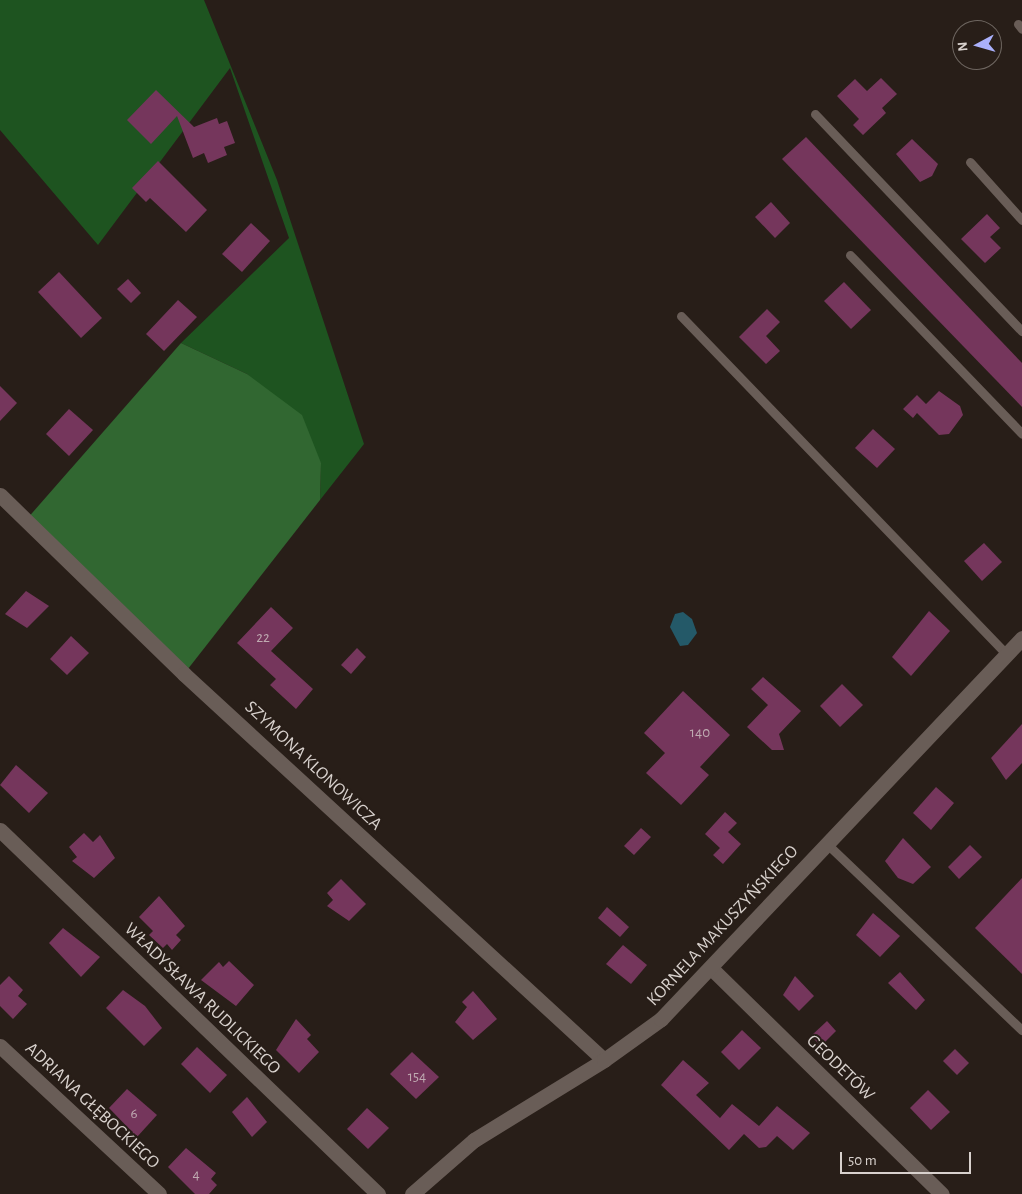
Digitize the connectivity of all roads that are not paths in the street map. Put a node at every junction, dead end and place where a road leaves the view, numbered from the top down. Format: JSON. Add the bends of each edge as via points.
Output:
{"nodes":[{"id":1,"x":815,"y":114,"type":"dead end"},
{"id":2,"x":970,"y":162,"type":"dead end"},
{"id":3,"x":1022,"y":220,"type":"edge"},
{"id":4,"x":850,"y":254,"type":"dead end"},
{"id":5,"x":681,"y":316,"type":"dead end"},
{"id":6,"x":1022,"y":330,"type":"edge"},
{"id":7,"x":1022,"y":434,"type":"edge"},
{"id":8,"x":0,"y":495,"type":"edge"},
{"id":9,"x":1022,"y":638,"type":"edge"},
{"id":10,"x":1006,"y":654,"type":"junction"},
{"id":11,"x":0,"y":830,"type":"edge"},
{"id":12,"x":826,"y":843,"type":"junction"},
{"id":13,"x":712,"y":968,"type":"junction"},
{"id":14,"x":1022,"y":1030,"type":"edge"},
{"id":15,"x":0,"y":1046,"type":"edge"},
{"id":16,"x":604,"y":1060,"type":"junction"},
{"id":17,"x":159,"y":1194,"type":"edge"},
{"id":18,"x":378,"y":1194,"type":"edge"},
{"id":19,"x":412,"y":1194,"type":"edge"},
{"id":20,"x":942,"y":1194,"type":"edge"}],
"edges":[{"from":1,"to":6,"type":"lane"},
{"from":2,"to":3,"type":"lane"},
{"from":4,"to":7,"type":"lane"},
{"from":5,"to":10,"type":"lane"},
{"from":8,"to":16,"type":"street","name":"SZYMONA KLONOWICZA","via":[[184,674]]},
{"from":9,"to":10,"type":"street","name":"KORNELA MAKUSZYŃSKIEGO"},
{"from":10,"to":12,"type":"street","name":"KORNELA MAKUSZYŃSKIEGO"},
{"from":11,"to":18,"type":"street","name":"WŁADYSŁAWA RUDLICKIEGO"},
{"from":12,"to":13,"type":"street","name":"KORNELA MAKUSZYŃSKIEGO"},
{"from":12,"to":14,"type":"lane"},
{"from":13,"to":16,"type":"street","name":"KORNELA MAKUSZYŃSKIEGO","via":[[648,1030]]},
{"from":13,"to":20,"type":"street","name":"GEODETÓW"},
{"from":15,"to":17,"type":"street","name":"ADRIANA GŁĘBOCKIEGO"},
{"from":16,"to":19,"type":"street","name":"KORNELA MAKUSZYŃSKIEGO","via":[[474,1140]]}]}
